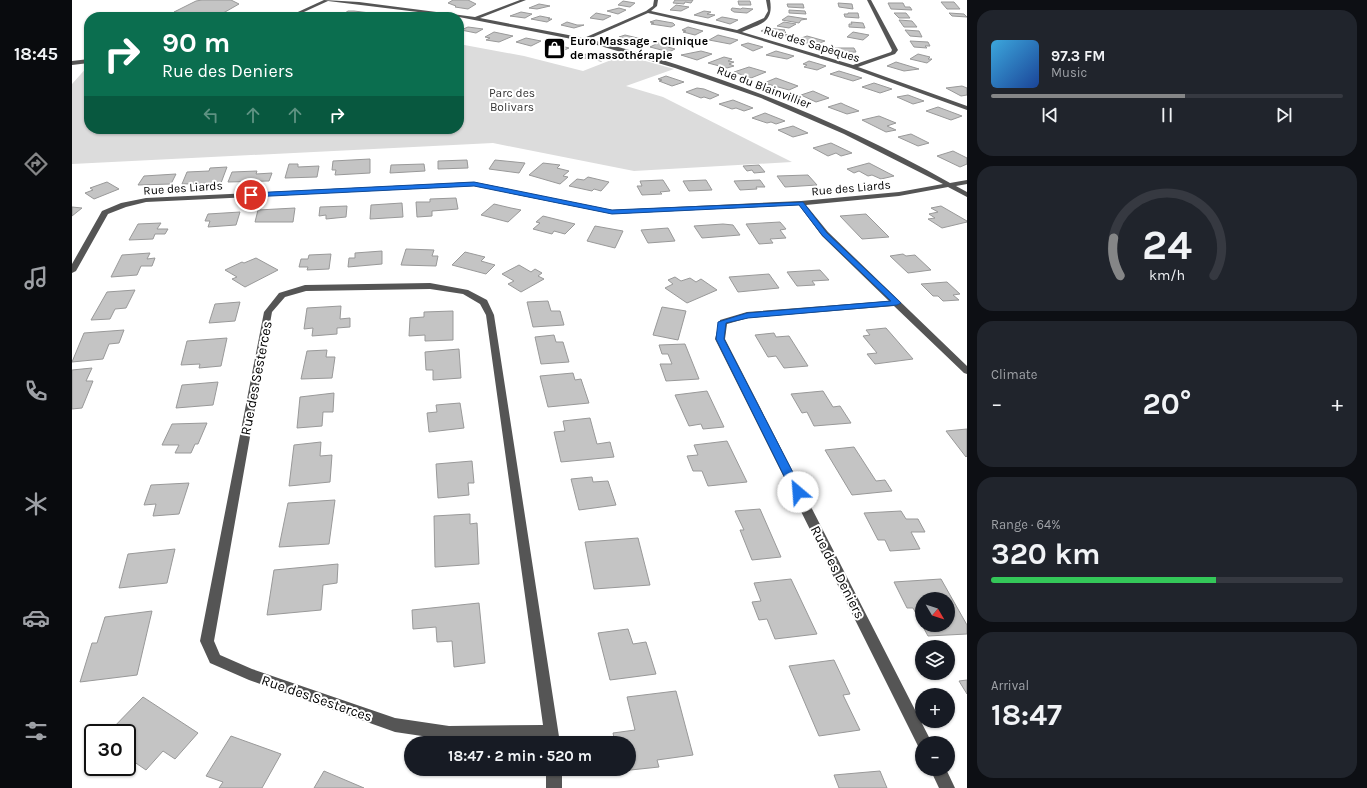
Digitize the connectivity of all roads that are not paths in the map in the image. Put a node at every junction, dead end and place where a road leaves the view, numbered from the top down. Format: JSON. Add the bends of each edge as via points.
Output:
{"nodes":[{"id":1,"x":327,"y":0,"type":"edge"},
{"id":2,"x":524,"y":0,"type":"edge"},
{"id":3,"x":656,"y":0,"type":"edge"},
{"id":4,"x":768,"y":0,"type":"edge"},
{"id":5,"x":869,"y":0,"type":"edge"},
{"id":6,"x":340,"y":1,"type":"edge"},
{"id":7,"x":330,"y":6,"type":"dead end"},
{"id":8,"x":300,"y":12,"type":"edge"},
{"id":9,"x":428,"y":12,"type":"edge"},
{"id":10,"x":648,"y":12,"type":"junction"},
{"id":11,"x":464,"y":16,"type":"edge"},
{"id":12,"x":476,"y":18,"type":"junction"},
{"id":13,"x":738,"y":32,"type":"junction"},
{"id":14,"x":583,"y":40,"type":"junction"},
{"id":15,"x":84,"y":56,"type":"edge"},
{"id":16,"x":72,"y":57,"type":"edge"},
{"id":17,"x":84,"y":62,"type":"edge"},
{"id":18,"x":72,"y":63,"type":"edge"},
{"id":19,"x":853,"y":67,"type":"junction"},
{"id":20,"x":967,"y":108,"type":"edge"},
{"id":21,"x":967,"y":182,"type":"edge"},
{"id":22,"x":950,"y":185,"type":"junction"},
{"id":23,"x":967,"y":195,"type":"edge"},
{"id":24,"x":801,"y":203,"type":"junction"},
{"id":25,"x":72,"y":271,"type":"edge"},
{"id":26,"x":897,"y":303,"type":"junction"},
{"id":27,"x":967,"y":371,"type":"edge"},
{"id":28,"x":920,"y":736,"type":"edge"},
{"id":29,"x":551,"y":738,"type":"edge"},
{"id":30,"x":554,"y":776,"type":"edge"},
{"id":31,"x":941,"y":776,"type":"edge"},
{"id":32,"x":554,"y":788,"type":"edge"},
{"id":33,"x":947,"y":788,"type":"edge"}],
"edges":[{"from":1,"to":6,"type":"street","name":"Rue du Blainvillier"},
{"from":1,"to":8,"type":"street"},
{"from":2,"to":12,"type":"street"},
{"from":3,"to":10,"type":"street"},
{"from":4,"to":13,"type":"street","via":[[770,11],[766,19]]},
{"from":5,"to":19,"type":"street","via":[[894,50],[893,54]]},
{"from":6,"to":7,"type":"street"},
{"from":6,"to":9,"type":"street","name":"Rue du Blainvillier"},
{"from":10,"to":13,"type":"street","name":"Rue des Sapèques"},
{"from":10,"to":14,"type":"street"},
{"from":11,"to":12,"type":"street","name":"Rue du Blainvillier"},
{"from":12,"to":14,"type":"street","name":"Rue du Blainvillier"},
{"from":13,"to":19,"type":"street","name":"Rue des Sapèques"},
{"from":14,"to":22,"type":"street","name":"Rue du Blainvillier","via":[[681,67],[782,104],[844,131]]},
{"from":15,"to":16,"type":"street"},
{"from":17,"to":18,"type":"street"},
{"from":19,"to":20,"type":"street","name":"Rue des Sapèques"},
{"from":21,"to":22,"type":"street","name":"Rue des Liards"},
{"from":22,"to":23,"type":"street","name":"Rue du Blainvillier"},
{"from":22,"to":24,"type":"street","name":"Rue des Liards","via":[[899,194]]},
{"from":24,"to":25,"type":"street","name":"Rue des Liards","via":[[612,212],[474,184],[146,200],[105,213]]},
{"from":24,"to":26,"type":"street","via":[[825,234]]},
{"from":26,"to":27,"type":"street"},
{"from":26,"to":28,"type":"street","name":"Rue des Deniers","via":[[747,315],[722,322],[720,339]]},
{"from":29,"to":29,"type":"street","name":"Rue des Sesterces","via":[[490,315],[484,302],[465,292],[430,286],[305,288],[282,295],[268,312],[208,633],[207,641],[215,659],[249,674],[395,725],[449,733]]},
{"from":30,"to":32,"type":"street"},
{"from":31,"to":33,"type":"street"}]}
